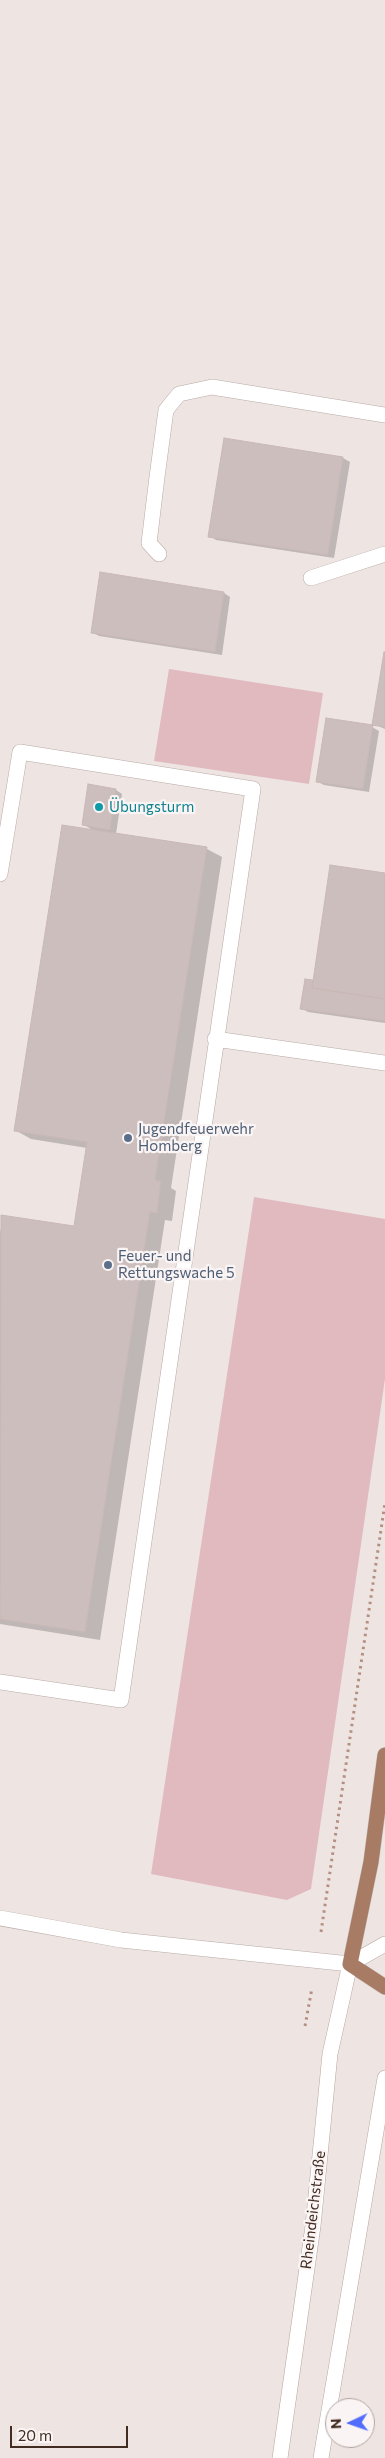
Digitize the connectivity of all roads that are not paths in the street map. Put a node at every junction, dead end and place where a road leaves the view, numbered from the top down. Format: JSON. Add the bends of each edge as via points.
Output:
{"nodes":[{"id":1,"x":385,"y":415,"type":"edge"},
{"id":2,"x":159,"y":554,"type":"dead end"},
{"id":3,"x":385,"y":554,"type":"edge"},
{"id":4,"x":311,"y":578,"type":"dead end"},
{"id":5,"x":0,"y":874,"type":"edge"},
{"id":6,"x":216,"y":1039,"type":"junction"},
{"id":7,"x":385,"y":1064,"type":"edge"},
{"id":8,"x":0,"y":1682,"type":"edge"},
{"id":9,"x":385,"y":1755,"type":"edge"},
{"id":10,"x":0,"y":1918,"type":"edge"},
{"id":11,"x":385,"y":1944,"type":"edge"},
{"id":12,"x":350,"y":1964,"type":"junction"},
{"id":13,"x":385,"y":1987,"type":"edge"},
{"id":14,"x":385,"y":2078,"type":"edge"},
{"id":15,"x":378,"y":2153,"type":"edge"},
{"id":16,"x":280,"y":2458,"type":"edge"},
{"id":17,"x":321,"y":2458,"type":"edge"}],
"edges":[{"from":1,"to":2,"type":"main road","via":[[212,388],[179,394],[166,410],[157,477],[149,543]]},
{"from":3,"to":4,"type":"main road"},
{"from":5,"to":6,"type":"main road","via":[[20,752],[254,789]]},
{"from":6,"to":7,"type":"main road"},
{"from":6,"to":8,"type":"main road","via":[[121,1700]]},
{"from":9,"to":12,"type":"main road","name":"Rheindeichstraße","via":[[370,1862]]},
{"from":10,"to":12,"type":"main road","via":[[121,1940]]},
{"from":11,"to":12,"type":"main road"},
{"from":12,"to":13,"type":"main road"},
{"from":12,"to":16,"type":"main road","name":"Rheindeichstraße","via":[[330,2054],[313,2226]]},
{"from":14,"to":15,"type":"main road"},
{"from":15,"to":17,"type":"main road"}]}
